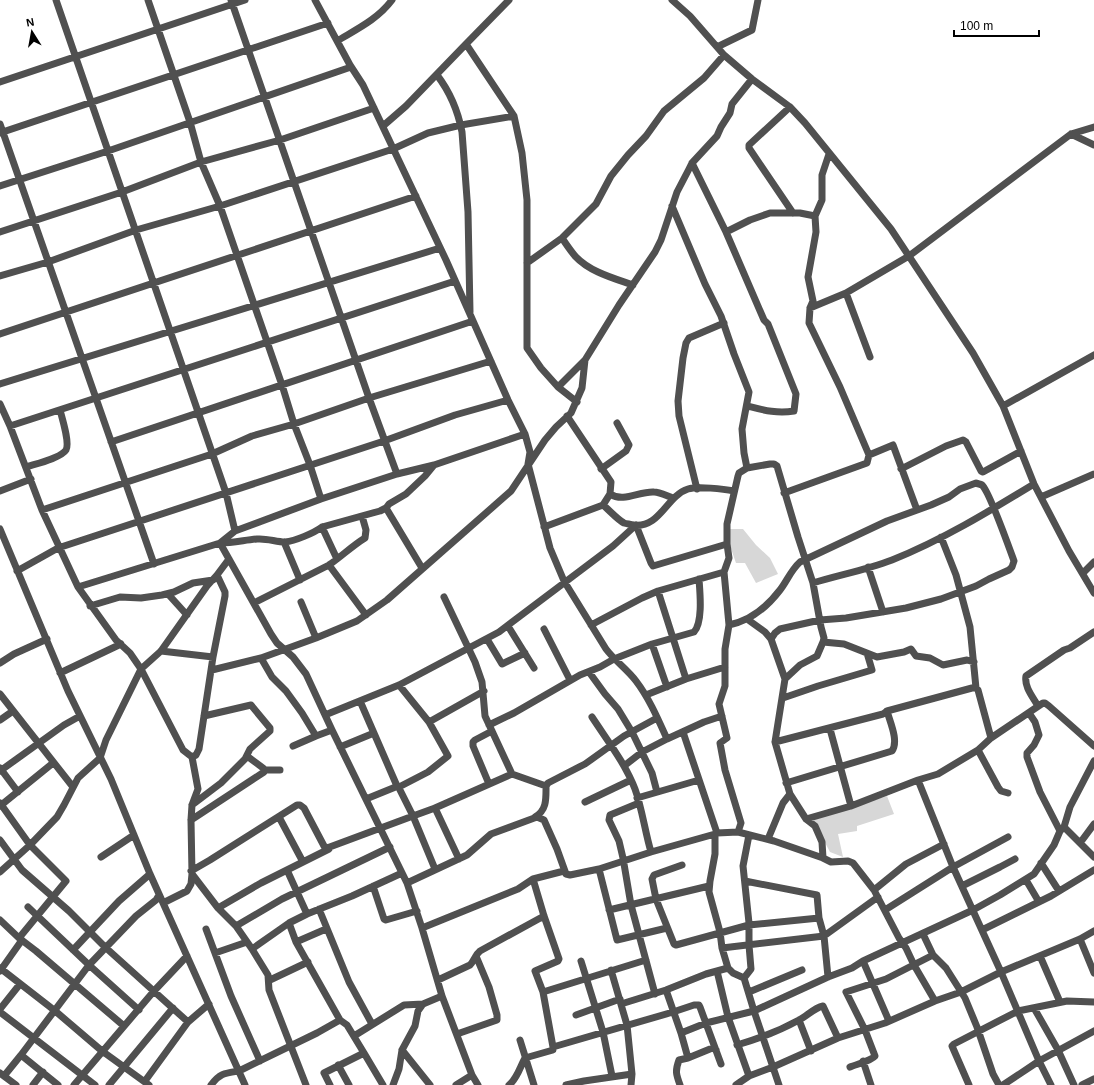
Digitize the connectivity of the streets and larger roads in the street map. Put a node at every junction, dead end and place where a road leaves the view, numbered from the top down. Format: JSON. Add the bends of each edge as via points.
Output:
{"nodes":[{"id":1,"x":56,"y":0,"type":"edge"},
{"id":2,"x":148,"y":0,"type":"edge"},
{"id":3,"x":245,"y":0,"type":"edge"},
{"id":4,"x":315,"y":0,"type":"edge"},
{"id":5,"x":392,"y":0,"type":"edge"},
{"id":6,"x":509,"y":0,"type":"edge"},
{"id":7,"x":672,"y":0,"type":"edge"},
{"id":8,"x":758,"y":0,"type":"edge"},
{"id":9,"x":232,"y":2,"type":"edge"},
{"id":10,"x":328,"y":23,"type":"junction"},
{"id":11,"x":158,"y":29,"type":"junction"},
{"id":12,"x":337,"y":41,"type":"junction"},
{"id":13,"x":466,"y":44,"type":"junction"},
{"id":14,"x":717,"y":47,"type":"junction"},
{"id":15,"x":248,"y":50,"type":"junction"},
{"id":16,"x":75,"y":56,"type":"junction"},
{"id":17,"x":724,"y":56,"type":"junction"},
{"id":18,"x":351,"y":67,"type":"junction"},
{"id":19,"x":174,"y":74,"type":"junction"},
{"id":20,"x":437,"y":75,"type":"junction"},
{"id":21,"x":752,"y":79,"type":"junction"},
{"id":22,"x":0,"y":82,"type":"edge"},
{"id":23,"x":265,"y":97,"type":"junction"},
{"id":24,"x":91,"y":102,"type":"junction"},
{"id":25,"x":790,"y":107,"type":"junction"},
{"id":26,"x":374,"y":108,"type":"junction"},
{"id":27,"x":514,"y":116,"type":"junction"},
{"id":28,"x":190,"y":122,"type":"junction"},
{"id":29,"x":0,"y":124,"type":"edge"},
{"id":30,"x":461,"y":125,"type":"junction"},
{"id":31,"x":383,"y":126,"type":"junction"},
{"id":32,"x":1094,"y":127,"type":"edge"},
{"id":33,"x":1,"y":132,"type":"edge"},
{"id":34,"x":1071,"y":134,"type":"junction"},
{"id":35,"x":280,"y":140,"type":"junction"},
{"id":36,"x":1094,"y":145,"type":"edge"},
{"id":37,"x":393,"y":149,"type":"junction"},
{"id":38,"x":108,"y":151,"type":"junction"},
{"id":39,"x":829,"y":154,"type":"junction"},
{"id":40,"x":201,"y":162,"type":"junction"},
{"id":41,"x":692,"y":163,"type":"junction"},
{"id":42,"x":19,"y":179,"type":"junction"},
{"id":43,"x":294,"y":181,"type":"junction"},
{"id":44,"x":0,"y":186,"type":"edge"},
{"id":45,"x":122,"y":192,"type":"junction"},
{"id":46,"x":416,"y":196,"type":"junction"},
{"id":47,"x":220,"y":206,"type":"junction"},
{"id":48,"x":672,"y":206,"type":"junction"},
{"id":49,"x":793,"y":213,"type":"junction"},
{"id":50,"x":815,"y":216,"type":"junction"},
{"id":51,"x":33,"y":220,"type":"junction"},
{"id":52,"x":136,"y":230,"type":"junction"},
{"id":53,"x":311,"y":231,"type":"junction"},
{"id":54,"x":0,"y":232,"type":"edge"},
{"id":55,"x":726,"y":232,"type":"junction"},
{"id":56,"x":562,"y":238,"type":"junction"},
{"id":57,"x":440,"y":248,"type":"junction"},
{"id":58,"x":237,"y":256,"type":"junction"},
{"id":59,"x":909,"y":256,"type":"junction"},
{"id":60,"x":48,"y":262,"type":"junction"},
{"id":61,"x":527,"y":263,"type":"junction"},
{"id":62,"x":0,"y":276,"type":"edge"},
{"id":63,"x":455,"y":281,"type":"junction"},
{"id":64,"x":329,"y":282,"type":"junction"},
{"id":65,"x":153,"y":284,"type":"junction"},
{"id":66,"x":633,"y":285,"type":"junction"},
{"id":67,"x":846,"y":292,"type":"junction"},
{"id":68,"x":254,"y":305,"type":"junction"},
{"id":69,"x":810,"y":308,"type":"junction"},
{"id":70,"x":66,"y":312,"type":"junction"},
{"id":71,"x":342,"y":318,"type":"junction"},
{"id":72,"x":472,"y":318,"type":"junction"},
{"id":73,"x":724,"y":323,"type":"junction"},
{"id":74,"x":170,"y":331,"type":"junction"},
{"id":75,"x":0,"y":334,"type":"edge"},
{"id":76,"x":267,"y":342,"type":"junction"},
{"id":77,"x":1094,"y":355,"type":"edge"},
{"id":78,"x":870,"y":357,"type":"dead end"},
{"id":79,"x":82,"y":359,"type":"junction"},
{"id":80,"x":356,"y":360,"type":"junction"},
{"id":81,"x":586,"y":360,"type":"junction"},
{"id":82,"x":491,"y":361,"type":"junction"},
{"id":83,"x":183,"y":370,"type":"junction"},
{"id":84,"x":0,"y":384,"type":"edge"},
{"id":85,"x":282,"y":385,"type":"junction"},
{"id":86,"x":558,"y":387,"type":"junction"},
{"id":87,"x":96,"y":398,"type":"junction"},
{"id":88,"x":369,"y":398,"type":"junction"},
{"id":89,"x":508,"y":400,"type":"junction"},
{"id":90,"x":577,"y":402,"type":"junction"},
{"id":91,"x":0,"y":404,"type":"edge"},
{"id":92,"x":746,"y":406,"type":"junction"},
{"id":93,"x":1003,"y":406,"type":"junction"},
{"id":94,"x":60,"y":410,"type":"junction"},
{"id":95,"x":198,"y":413,"type":"junction"},
{"id":96,"x":567,"y":416,"type":"junction"},
{"id":97,"x":617,"y":423,"type":"dead end"},
{"id":98,"x":294,"y":424,"type":"junction"},
{"id":99,"x":10,"y":426,"type":"junction"},
{"id":100,"x":525,"y":434,"type":"junction"},
{"id":101,"x":384,"y":441,"type":"junction"},
{"id":102,"x":111,"y":442,"type":"junction"},
{"id":103,"x":1021,"y":451,"type":"junction"},
{"id":104,"x":212,"y":454,"type":"junction"},
{"id":105,"x":869,"y":456,"type":"junction"},
{"id":106,"x":528,"y":464,"type":"junction"},
{"id":107,"x":310,"y":465,"type":"junction"},
{"id":108,"x":434,"y":465,"type":"junction"},
{"id":109,"x":26,"y":467,"type":"junction"},
{"id":110,"x":747,"y":468,"type":"junction"},
{"id":111,"x":601,"y":469,"type":"junction"},
{"id":112,"x":901,"y":469,"type":"junction"},
{"id":113,"x":397,"y":474,"type":"junction"},
{"id":114,"x":1094,"y":474,"type":"edge"},
{"id":115,"x":31,"y":479,"type":"junction"},
{"id":116,"x":125,"y":483,"type":"junction"},
{"id":117,"x":1034,"y":484,"type":"junction"},
{"id":118,"x":697,"y":489,"type":"junction"},
{"id":119,"x":0,"y":491,"type":"edge"},
{"id":120,"x":734,"y":491,"type":"junction"},
{"id":121,"x":226,"y":493,"type":"junction"},
{"id":122,"x":784,"y":493,"type":"junction"},
{"id":123,"x":610,"y":494,"type":"junction"},
{"id":124,"x":1041,"y":497,"type":"junction"},
{"id":125,"x":673,"y":498,"type":"junction"},
{"id":126,"x":321,"y":499,"type":"junction"},
{"id":127,"x":603,"y":505,"type":"junction"},
{"id":128,"x":386,"y":508,"type":"junction"},
{"id":129,"x":994,"y":508,"type":"junction"},
{"id":130,"x":42,"y":510,"type":"junction"},
{"id":131,"x":917,"y":510,"type":"junction"},
{"id":132,"x":362,"y":516,"type":"junction"},
{"id":133,"x":138,"y":522,"type":"junction"},
{"id":134,"x":636,"y":525,"type":"junction"},
{"id":135,"x":322,"y":527,"type":"junction"},
{"id":136,"x":544,"y":527,"type":"junction"},
{"id":137,"x":0,"y":529,"type":"edge"},
{"id":138,"x":235,"y":531,"type":"junction"},
{"id":139,"x":941,"y":537,"type":"junction"},
{"id":140,"x":284,"y":542,"type":"junction"},
{"id":141,"x":220,"y":543,"type":"junction"},
{"id":142,"x":727,"y":544,"type":"junction"},
{"id":143,"x":58,"y":548,"type":"junction"},
{"id":144,"x":229,"y":559,"type":"junction"},
{"id":145,"x":337,"y":559,"type":"junction"},
{"id":146,"x":805,"y":560,"type":"junction"},
{"id":147,"x":1094,"y":562,"type":"edge"},
{"id":148,"x":154,"y":564,"type":"junction"},
{"id":149,"x":329,"y":565,"type":"junction"},
{"id":150,"x":868,"y":567,"type":"junction"},
{"id":151,"x":422,"y":568,"type":"junction"},
{"id":152,"x":17,"y":571,"type":"junction"},
{"id":153,"x":724,"y":572,"type":"junction"},
{"id":154,"x":1083,"y":573,"type":"junction"},
{"id":155,"x":215,"y":577,"type":"junction"},
{"id":156,"x":700,"y":579,"type":"junction"},
{"id":157,"x":300,"y":580,"type":"junction"},
{"id":158,"x":564,"y":581,"type":"junction"},
{"id":159,"x":813,"y":583,"type":"junction"},
{"id":160,"x":78,"y":588,"type":"junction"},
{"id":161,"x":658,"y":591,"type":"junction"},
{"id":162,"x":961,"y":592,"type":"junction"},
{"id":163,"x":1094,"y":593,"type":"edge"},
{"id":164,"x":168,"y":594,"type":"junction"},
{"id":165,"x":444,"y":597,"type":"dead end"},
{"id":166,"x":301,"y":602,"type":"dead end"},
{"id":167,"x":254,"y":603,"type":"junction"},
{"id":168,"x":90,"y":606,"type":"junction"},
{"id":169,"x":883,"y":612,"type":"junction"},
{"id":170,"x":366,"y":614,"type":"junction"},
{"id":171,"x":187,"y":615,"type":"junction"},
{"id":172,"x":747,"y":619,"type":"junction"},
{"id":173,"x":820,"y":620,"type":"junction"},
{"id":174,"x":591,"y":625,"type":"junction"},
{"id":175,"x":729,"y":625,"type":"junction"},
{"id":176,"x":508,"y":626,"type":"junction"},
{"id":177,"x":544,"y":629,"type":"dead end"},
{"id":178,"x":1094,"y":632,"type":"edge"},
{"id":179,"x":316,"y":638,"type":"junction"},
{"id":180,"x":672,"y":638,"type":"junction"},
{"id":181,"x":47,"y":639,"type":"junction"},
{"id":182,"x":487,"y":639,"type":"junction"},
{"id":183,"x":771,"y":639,"type":"junction"},
{"id":184,"x":823,"y":642,"type":"junction"},
{"id":185,"x":121,"y":644,"type":"junction"},
{"id":186,"x":652,"y":644,"type":"junction"},
{"id":187,"x":469,"y":648,"type":"junction"},
{"id":188,"x":284,"y":650,"type":"junction"},
{"id":189,"x":161,"y":651,"type":"junction"},
{"id":190,"x":524,"y":653,"type":"junction"},
{"id":191,"x":867,"y":653,"type":"junction"},
{"id":192,"x":213,"y":658,"type":"junction"},
{"id":193,"x":261,"y":658,"type":"junction"},
{"id":194,"x":614,"y":659,"type":"junction"},
{"id":195,"x":974,"y":662,"type":"junction"},
{"id":196,"x":0,"y":663,"type":"edge"},
{"id":197,"x":725,"y":666,"type":"junction"},
{"id":198,"x":534,"y":668,"type":"dead end"},
{"id":199,"x":141,"y":669,"type":"junction"},
{"id":200,"x":212,"y":670,"type":"junction"},
{"id":201,"x":589,"y":672,"type":"junction"},
{"id":202,"x":60,"y":673,"type":"junction"},
{"id":203,"x":686,"y":679,"type":"junction"},
{"id":204,"x":785,"y":679,"type":"junction"},
{"id":205,"x":570,"y":680,"type":"junction"},
{"id":206,"x":399,"y":686,"type":"junction"},
{"id":207,"x":667,"y":687,"type":"junction"},
{"id":208,"x":976,"y":688,"type":"junction"},
{"id":209,"x":484,"y":691,"type":"junction"},
{"id":210,"x":0,"y":694,"type":"edge"},
{"id":211,"x":646,"y":695,"type":"junction"},
{"id":212,"x":783,"y":698,"type":"junction"},
{"id":213,"x":360,"y":701,"type":"junction"},
{"id":214,"x":1038,"y":706,"type":"junction"},
{"id":215,"x":13,"y":711,"type":"junction"},
{"id":216,"x":887,"y":711,"type":"junction"},
{"id":217,"x":1029,"y":713,"type":"junction"},
{"id":218,"x":325,"y":715,"type":"junction"},
{"id":219,"x":80,"y":716,"type":"junction"},
{"id":220,"x":204,"y":716,"type":"junction"},
{"id":221,"x":722,"y":716,"type":"junction"},
{"id":222,"x":592,"y":717,"type":"dead end"},
{"id":223,"x":657,"y":718,"type":"junction"},
{"id":224,"x":0,"y":720,"type":"edge"},
{"id":225,"x":429,"y":722,"type":"junction"},
{"id":226,"x":490,"y":728,"type":"junction"},
{"id":227,"x":830,"y":729,"type":"junction"},
{"id":228,"x":332,"y":730,"type":"junction"},
{"id":229,"x":632,"y":732,"type":"junction"},
{"id":230,"x":683,"y":732,"type":"junction"},
{"id":231,"x":374,"y":733,"type":"junction"},
{"id":232,"x":316,"y":736,"type":"junction"},
{"id":233,"x":991,"y":738,"type":"junction"},
{"id":234,"x":667,"y":739,"type":"junction"},
{"id":235,"x":775,"y":742,"type":"junction"},
{"id":236,"x":38,"y":744,"type":"junction"},
{"id":237,"x":293,"y":746,"type":"dead end"},
{"id":238,"x":1094,"y":746,"type":"edge"},
{"id":239,"x":340,"y":747,"type":"junction"},
{"id":240,"x":611,"y":747,"type":"junction"},
{"id":241,"x":978,"y":750,"type":"junction"},
{"id":242,"x":642,"y":752,"type":"junction"},
{"id":243,"x":247,"y":756,"type":"junction"},
{"id":244,"x":100,"y":758,"type":"junction"},
{"id":245,"x":192,"y":758,"type":"junction"},
{"id":246,"x":1094,"y":761,"type":"edge"},
{"id":247,"x":53,"y":763,"type":"junction"},
{"id":248,"x":624,"y":766,"type":"junction"},
{"id":249,"x":840,"y":767,"type":"junction"},
{"id":250,"x":0,"y":770,"type":"edge"},
{"id":251,"x":265,"y":770,"type":"junction"},
{"id":252,"x":280,"y":770,"type":"dead end"},
{"id":253,"x":512,"y":774,"type":"junction"},
{"id":254,"x":631,"y":780,"type":"junction"},
{"id":255,"x":699,"y":780,"type":"junction"},
{"id":256,"x":918,"y":780,"type":"junction"},
{"id":257,"x":786,"y":783,"type":"junction"},
{"id":258,"x":489,"y":784,"type":"junction"},
{"id":259,"x":398,"y":786,"type":"junction"},
{"id":260,"x":546,"y":786,"type":"junction"},
{"id":261,"x":73,"y":787,"type":"junction"},
{"id":262,"x":18,"y":792,"type":"junction"},
{"id":263,"x":657,"y":792,"type":"junction"},
{"id":264,"x":1008,"y":793,"type":"dead end"},
{"id":265,"x":790,"y":794,"type":"junction"},
{"id":266,"x":366,"y":799,"type":"junction"},
{"id":267,"x":638,"y":800,"type":"junction"},
{"id":268,"x":585,"y":802,"type":"dead end"},
{"id":269,"x":0,"y":805,"type":"edge"},
{"id":270,"x":192,"y":805,"type":"junction"},
{"id":271,"x":851,"y":806,"type":"junction"},
{"id":272,"x":435,"y":808,"type":"junction"},
{"id":273,"x":413,"y":816,"type":"junction"},
{"id":274,"x":279,"y":817,"type":"junction"},
{"id":275,"x":535,"y":817,"type":"junction"},
{"id":276,"x":806,"y":819,"type":"junction"},
{"id":277,"x":191,"y":820,"type":"junction"},
{"id":278,"x":1094,"y":824,"type":"edge"},
{"id":279,"x":380,"y":828,"type":"junction"},
{"id":280,"x":1062,"y":829,"type":"junction"},
{"id":281,"x":738,"y":832,"type":"junction"},
{"id":282,"x":716,"y":833,"type":"junction"},
{"id":283,"x":134,"y":835,"type":"junction"},
{"id":284,"x":749,"y":836,"type":"junction"},
{"id":285,"x":1008,"y":837,"type":"dead end"},
{"id":286,"x":768,"y":839,"type":"junction"},
{"id":287,"x":0,"y":840,"type":"edge"},
{"id":288,"x":1080,"y":843,"type":"junction"},
{"id":289,"x":944,"y":844,"type":"junction"},
{"id":290,"x":30,"y":845,"type":"junction"},
{"id":291,"x":390,"y":847,"type":"junction"},
{"id":292,"x":329,"y":849,"type":"junction"},
{"id":293,"x":651,"y":852,"type":"junction"},
{"id":294,"x":101,"y":856,"type":"dead end"},
{"id":295,"x":1094,"y":857,"type":"edge"},
{"id":296,"x":823,"y":858,"type":"junction"},
{"id":297,"x":459,"y":859,"type":"junction"},
{"id":298,"x":1015,"y":859,"type":"dead end"},
{"id":299,"x":14,"y":860,"type":"junction"},
{"id":300,"x":624,"y":861,"type":"junction"},
{"id":301,"x":303,"y":862,"type":"junction"},
{"id":302,"x":1041,"y":863,"type":"junction"},
{"id":303,"x":682,"y":865,"type":"dead end"},
{"id":304,"x":953,"y":867,"type":"junction"},
{"id":305,"x":435,"y":869,"type":"junction"},
{"id":306,"x":599,"y":869,"type":"junction"},
{"id":307,"x":287,"y":870,"type":"junction"},
{"id":308,"x":1094,"y":870,"type":"edge"},
{"id":309,"x":564,"y":871,"type":"junction"},
{"id":310,"x":0,"y":872,"type":"edge"},
{"id":311,"x":192,"y":873,"type":"junction"},
{"id":312,"x":402,"y":873,"type":"junction"},
{"id":313,"x":150,"y":874,"type":"junction"},
{"id":314,"x":533,"y":879,"type":"junction"},
{"id":315,"x":1026,"y":880,"type":"junction"},
{"id":316,"x":745,"y":881,"type":"junction"},
{"id":317,"x":407,"y":883,"type":"junction"},
{"id":318,"x":373,"y":886,"type":"junction"},
{"id":319,"x":709,"y":886,"type":"junction"},
{"id":320,"x":962,"y":886,"type":"junction"},
{"id":321,"x":297,"y":892,"type":"junction"},
{"id":322,"x":1059,"y":892,"type":"junction"},
{"id":323,"x":876,"y":893,"type":"junction"},
{"id":324,"x":159,"y":895,"type":"junction"},
{"id":325,"x":52,"y":898,"type":"junction"},
{"id":326,"x":656,"y":899,"type":"junction"},
{"id":327,"x":1039,"y":902,"type":"junction"},
{"id":328,"x":163,"y":903,"type":"junction"},
{"id":329,"x":631,"y":905,"type":"junction"},
{"id":330,"x":28,"y":907,"type":"dead end"},
{"id":331,"x":218,"y":908,"type":"junction"},
{"id":332,"x":319,"y":909,"type":"junction"},
{"id":333,"x":610,"y":910,"type":"junction"},
{"id":334,"x":885,"y":910,"type":"junction"},
{"id":335,"x":973,"y":910,"type":"junction"},
{"id":336,"x":417,"y":911,"type":"junction"},
{"id":337,"x":307,"y":914,"type":"junction"},
{"id":338,"x":37,"y":915,"type":"junction"},
{"id":339,"x":544,"y":916,"type":"junction"},
{"id":340,"x":819,"y":918,"type":"junction"},
{"id":341,"x":0,"y":920,"type":"edge"},
{"id":342,"x":290,"y":923,"type":"junction"},
{"id":343,"x":749,"y":924,"type":"junction"},
{"id":344,"x":236,"y":926,"type":"junction"},
{"id":345,"x":422,"y":928,"type":"junction"},
{"id":346,"x":667,"y":928,"type":"junction"},
{"id":347,"x":206,"y":929,"type":"dead end"},
{"id":348,"x":326,"y":929,"type":"junction"},
{"id":349,"x":982,"y":930,"type":"junction"},
{"id":350,"x":89,"y":931,"type":"junction"},
{"id":351,"x":1094,"y":931,"type":"edge"},
{"id":352,"x":720,"y":932,"type":"junction"},
{"id":353,"x":923,"y":934,"type":"junction"},
{"id":354,"x":640,"y":935,"type":"junction"},
{"id":355,"x":824,"y":936,"type":"junction"},
{"id":356,"x":20,"y":939,"type":"junction"},
{"id":357,"x":1080,"y":939,"type":"junction"},
{"id":358,"x":247,"y":942,"type":"junction"},
{"id":359,"x":296,"y":942,"type":"junction"},
{"id":360,"x":902,"y":943,"type":"junction"},
{"id":361,"x":749,"y":945,"type":"junction"},
{"id":362,"x":105,"y":947,"type":"junction"},
{"id":363,"x":722,"y":948,"type":"junction"},
{"id":364,"x":252,"y":949,"type":"junction"},
{"id":365,"x":73,"y":950,"type":"junction"},
{"id":366,"x":215,"y":953,"type":"junction"},
{"id":367,"x":933,"y":955,"type":"junction"},
{"id":368,"x":187,"y":956,"type":"junction"},
{"id":369,"x":476,"y":956,"type":"junction"},
{"id":370,"x":1040,"y":956,"type":"junction"},
{"id":371,"x":646,"y":960,"type":"junction"},
{"id":372,"x":580,"y":961,"type":"dead end"},
{"id":373,"x":863,"y":961,"type":"junction"},
{"id":374,"x":308,"y":962,"type":"junction"},
{"id":375,"x":89,"y":965,"type":"junction"},
{"id":376,"x":914,"y":965,"type":"junction"},
{"id":377,"x":728,"y":968,"type":"junction"},
{"id":378,"x":0,"y":969,"type":"edge"},
{"id":379,"x":611,"y":970,"type":"junction"},
{"id":380,"x":802,"y":970,"type":"dead end"},
{"id":381,"x":717,"y":971,"type":"junction"},
{"id":382,"x":1001,"y":972,"type":"junction"},
{"id":383,"x":1094,"y":973,"type":"edge"},
{"id":384,"x":828,"y":977,"type":"junction"},
{"id":385,"x":744,"y":978,"type":"junction"},
{"id":386,"x":270,"y":980,"type":"junction"},
{"id":387,"x":438,"y":980,"type":"junction"},
{"id":388,"x":586,"y":980,"type":"junction"},
{"id":389,"x":872,"y":982,"type":"junction"},
{"id":390,"x":20,"y":984,"type":"junction"},
{"id":391,"x":74,"y":985,"type":"junction"},
{"id":392,"x":666,"y":990,"type":"junction"},
{"id":393,"x":154,"y":991,"type":"junction"},
{"id":394,"x":543,"y":992,"type":"junction"},
{"id":395,"x":749,"y":992,"type":"junction"},
{"id":396,"x":961,"y":992,"type":"junction"},
{"id":397,"x":655,"y":994,"type":"junction"},
{"id":398,"x":442,"y":996,"type":"junction"},
{"id":399,"x":935,"y":1001,"type":"junction"},
{"id":400,"x":620,"y":1002,"type":"junction"},
{"id":401,"x":1060,"y":1002,"type":"junction"},
{"id":402,"x":1094,"y":1002,"type":"edge"},
{"id":403,"x":208,"y":1004,"type":"junction"},
{"id":404,"x":424,"y":1004,"type":"junction"},
{"id":405,"x":173,"y":1008,"type":"junction"},
{"id":406,"x":595,"y":1008,"type":"junction"},
{"id":407,"x":1034,"y":1008,"type":"junction"},
{"id":408,"x":0,"y":1009,"type":"edge"},
{"id":409,"x":54,"y":1010,"type":"junction"},
{"id":410,"x":139,"y":1010,"type":"junction"},
{"id":411,"x":754,"y":1011,"type":"junction"},
{"id":412,"x":1018,"y":1011,"type":"junction"},
{"id":413,"x":0,"y":1012,"type":"edge"},
{"id":414,"x":674,"y":1012,"type":"junction"},
{"id":415,"x":576,"y":1015,"type":"dead end"},
{"id":416,"x":728,"y":1017,"type":"junction"},
{"id":417,"x":340,"y":1020,"type":"junction"},
{"id":418,"x":799,"y":1020,"type":"junction"},
{"id":419,"x":889,"y":1021,"type":"junction"},
{"id":420,"x":188,"y":1022,"type":"junction"},
{"id":421,"x":706,"y":1023,"type":"junction"},
{"id":422,"x":372,"y":1024,"type":"junction"},
{"id":423,"x":627,"y":1025,"type":"junction"},
{"id":424,"x":124,"y":1026,"type":"junction"},
{"id":425,"x":865,"y":1030,"type":"junction"},
{"id":426,"x":979,"y":1031,"type":"junction"},
{"id":427,"x":1094,"y":1031,"type":"edge"},
{"id":428,"x":603,"y":1032,"type":"junction"},
{"id":429,"x":681,"y":1033,"type":"junction"},
{"id":430,"x":457,"y":1034,"type":"junction"},
{"id":431,"x":354,"y":1036,"type":"junction"},
{"id":432,"x":34,"y":1037,"type":"junction"},
{"id":433,"x":763,"y":1037,"type":"junction"},
{"id":434,"x":838,"y":1038,"type":"junction"},
{"id":435,"x":520,"y":1040,"type":"dead end"},
{"id":436,"x":737,"y":1045,"type":"junction"},
{"id":437,"x":291,"y":1047,"type":"junction"},
{"id":438,"x":553,"y":1047,"type":"junction"},
{"id":439,"x":402,"y":1050,"type":"junction"},
{"id":440,"x":716,"y":1050,"type":"junction"},
{"id":441,"x":812,"y":1050,"type":"junction"},
{"id":442,"x":1058,"y":1050,"type":"junction"},
{"id":443,"x":102,"y":1051,"type":"junction"},
{"id":444,"x":364,"y":1053,"type":"junction"},
{"id":445,"x":21,"y":1055,"type":"junction"},
{"id":446,"x":525,"y":1058,"type":"junction"},
{"id":447,"x":688,"y":1058,"type":"junction"},
{"id":448,"x":260,"y":1061,"type":"junction"},
{"id":449,"x":863,"y":1061,"type":"junction"},
{"id":450,"x":1039,"y":1061,"type":"junction"},
{"id":451,"x":722,"y":1064,"type":"dead end"},
{"id":452,"x":338,"y":1066,"type":"junction"},
{"id":453,"x":123,"y":1067,"type":"junction"},
{"id":454,"x":773,"y":1067,"type":"junction"},
{"id":455,"x":850,"y":1067,"type":"dead end"},
{"id":456,"x":239,"y":1071,"type":"junction"},
{"id":457,"x":43,"y":1072,"type":"junction"},
{"id":458,"x":2,"y":1074,"type":"edge"},
{"id":459,"x":632,"y":1074,"type":"junction"},
{"id":460,"x":82,"y":1075,"type":"junction"},
{"id":461,"x":472,"y":1075,"type":"junction"},
{"id":462,"x":612,"y":1076,"type":"junction"},
{"id":463,"x":1094,"y":1079,"type":"edge"},
{"id":464,"x":748,"y":1080,"type":"edge"},
{"id":465,"x":604,"y":1081,"type":"edge"},
{"id":466,"x":147,"y":1083,"type":"edge"},
{"id":467,"x":585,"y":1083,"type":"edge"},
{"id":468,"x":16,"y":1085,"type":"edge"},
{"id":469,"x":33,"y":1085,"type":"edge"},
{"id":470,"x":58,"y":1085,"type":"edge"},
{"id":471,"x":74,"y":1085,"type":"edge"},
{"id":472,"x":95,"y":1085,"type":"edge"},
{"id":473,"x":109,"y":1085,"type":"edge"},
{"id":474,"x":210,"y":1085,"type":"edge"},
{"id":475,"x":245,"y":1085,"type":"edge"},
{"id":476,"x":306,"y":1085,"type":"edge"},
{"id":477,"x":330,"y":1085,"type":"edge"},
{"id":478,"x":349,"y":1085,"type":"edge"},
{"id":479,"x":382,"y":1085,"type":"edge"},
{"id":480,"x":393,"y":1085,"type":"edge"},
{"id":481,"x":430,"y":1085,"type":"edge"},
{"id":482,"x":456,"y":1085,"type":"edge"},
{"id":483,"x":478,"y":1085,"type":"edge"},
{"id":484,"x":509,"y":1085,"type":"edge"},
{"id":485,"x":534,"y":1085,"type":"edge"},
{"id":486,"x":566,"y":1085,"type":"edge"},
{"id":487,"x":632,"y":1085,"type":"edge"},
{"id":488,"x":680,"y":1085,"type":"edge"},
{"id":489,"x":736,"y":1085,"type":"edge"},
{"id":490,"x":779,"y":1085,"type":"edge"},
{"id":491,"x":871,"y":1085,"type":"edge"},
{"id":492,"x":969,"y":1085,"type":"edge"},
{"id":493,"x":999,"y":1085,"type":"edge"},
{"id":494,"x":1003,"y":1085,"type":"edge"},
{"id":495,"x":1051,"y":1085,"type":"edge"},
{"id":496,"x":1074,"y":1085,"type":"edge"},
{"id":497,"x":1082,"y":1085,"type":"edge"}],
"edges":[{"from":1,"to":16,"type":"street"},
{"from":2,"to":11,"type":"street"},
{"from":3,"to":9,"type":"street"},
{"from":4,"to":10,"type":"street"},
{"from":5,"to":12,"type":"street","via":[[375,18]]},
{"from":6,"to":13,"type":"street"},
{"from":7,"to":14,"type":"street"},
{"from":8,"to":14,"type":"street","via":[[752,30]]},
{"from":9,"to":11,"type":"street"},
{"from":9,"to":15,"type":"street"},
{"from":10,"to":12,"type":"street"},
{"from":10,"to":15,"type":"street"},
{"from":11,"to":16,"type":"street"},
{"from":11,"to":19,"type":"street"},
{"from":12,"to":18,"type":"street"},
{"from":13,"to":20,"type":"street"},
{"from":13,"to":27,"type":"street"},
{"from":14,"to":17,"type":"street"},
{"from":15,"to":19,"type":"street"},
{"from":15,"to":23,"type":"street"},
{"from":16,"to":22,"type":"street"},
{"from":16,"to":24,"type":"street"},
{"from":17,"to":21,"type":"street"},
{"from":17,"to":56,"type":"street","via":[[704,78],[664,111],[611,176],[596,204]]},
{"from":18,"to":23,"type":"street"},
{"from":18,"to":26,"type":"street"},
{"from":19,"to":24,"type":"street"},
{"from":19,"to":28,"type":"street"},
{"from":20,"to":30,"type":"street","via":[[446,86]]},
{"from":20,"to":31,"type":"street"},
{"from":21,"to":25,"type":"street"},
{"from":21,"to":41,"type":"street","via":[[732,104],[730,113],[717,136]]},
{"from":23,"to":28,"type":"street"},
{"from":23,"to":35,"type":"street"},
{"from":24,"to":33,"type":"street"},
{"from":24,"to":38,"type":"street"},
{"from":25,"to":39,"type":"street"},
{"from":25,"to":49,"type":"street","via":[[749,145],[749,148]]},
{"from":26,"to":31,"type":"street"},
{"from":26,"to":35,"type":"street"},
{"from":27,"to":30,"type":"street"},
{"from":27,"to":61,"type":"street","via":[[522,153],[527,200]]},
{"from":28,"to":38,"type":"street"},
{"from":28,"to":40,"type":"street"},
{"from":29,"to":33,"type":"street"},
{"from":30,"to":37,"type":"street","via":[[428,133]]},
{"from":30,"to":72,"type":"street","via":[[466,166]]},
{"from":31,"to":37,"type":"street"},
{"from":32,"to":34,"type":"street"},
{"from":33,"to":42,"type":"street"},
{"from":34,"to":36,"type":"street"},
{"from":34,"to":59,"type":"street"},
{"from":35,"to":40,"type":"street"},
{"from":35,"to":43,"type":"street"},
{"from":37,"to":43,"type":"street"},
{"from":37,"to":46,"type":"street"},
{"from":38,"to":42,"type":"street"},
{"from":38,"to":45,"type":"street"},
{"from":39,"to":50,"type":"street","via":[[822,175],[822,200]]},
{"from":39,"to":59,"type":"street","via":[[886,221]]},
{"from":40,"to":45,"type":"street"},
{"from":40,"to":47,"type":"street"},
{"from":41,"to":48,"type":"street"},
{"from":41,"to":55,"type":"street"},
{"from":42,"to":44,"type":"street"},
{"from":42,"to":51,"type":"street"},
{"from":43,"to":47,"type":"street"},
{"from":43,"to":53,"type":"street"},
{"from":45,"to":51,"type":"street"},
{"from":45,"to":52,"type":"street"},
{"from":46,"to":53,"type":"street"},
{"from":46,"to":57,"type":"street"},
{"from":47,"to":52,"type":"street"},
{"from":47,"to":58,"type":"street"},
{"from":48,"to":66,"type":"street","via":[[661,240]]},
{"from":48,"to":73,"type":"street"},
{"from":49,"to":50,"type":"street"},
{"from":49,"to":55,"type":"street","via":[[770,214],[750,220]]},
{"from":50,"to":69,"type":"street","via":[[816,232],[808,278],[812,297]]},
{"from":51,"to":54,"type":"street"},
{"from":51,"to":60,"type":"street"},
{"from":52,"to":60,"type":"street"},
{"from":52,"to":65,"type":"street"},
{"from":53,"to":58,"type":"street"},
{"from":53,"to":64,"type":"street"},
{"from":55,"to":92,"type":"street","via":[[768,324],[796,394],[794,410],[774,412]]},
{"from":56,"to":61,"type":"street"},
{"from":56,"to":66,"type":"street","via":[[586,265],[606,276]]},
{"from":57,"to":63,"type":"street"},
{"from":57,"to":64,"type":"street"},
{"from":58,"to":65,"type":"street"},
{"from":58,"to":68,"type":"street"},
{"from":59,"to":67,"type":"street"},
{"from":59,"to":93,"type":"street","via":[[973,353]]},
{"from":60,"to":62,"type":"street"},
{"from":60,"to":70,"type":"street"},
{"from":61,"to":86,"type":"street","via":[[527,348]]},
{"from":63,"to":71,"type":"street"},
{"from":63,"to":72,"type":"street"},
{"from":64,"to":68,"type":"street"},
{"from":64,"to":71,"type":"street"},
{"from":65,"to":70,"type":"street"},
{"from":65,"to":74,"type":"street"},
{"from":66,"to":81,"type":"street"},
{"from":67,"to":69,"type":"street"},
{"from":67,"to":78,"type":"street"},
{"from":68,"to":74,"type":"street"},
{"from":68,"to":76,"type":"street"},
{"from":69,"to":105,"type":"street","via":[[809,323]]},
{"from":70,"to":75,"type":"street"},
{"from":70,"to":79,"type":"street"},
{"from":71,"to":76,"type":"street"},
{"from":71,"to":80,"type":"street"},
{"from":72,"to":80,"type":"street"},
{"from":72,"to":82,"type":"street"},
{"from":73,"to":92,"type":"street","via":[[749,392]]},
{"from":73,"to":118,"type":"street","via":[[689,338],[683,358],[678,401],[679,416]]},
{"from":74,"to":79,"type":"street"},
{"from":74,"to":83,"type":"street"},
{"from":76,"to":83,"type":"street"},
{"from":76,"to":85,"type":"street"},
{"from":77,"to":93,"type":"street"},
{"from":79,"to":84,"type":"street"},
{"from":79,"to":87,"type":"street"},
{"from":80,"to":85,"type":"street"},
{"from":80,"to":88,"type":"street"},
{"from":81,"to":86,"type":"street"},
{"from":81,"to":90,"type":"street"},
{"from":82,"to":88,"type":"street"},
{"from":82,"to":89,"type":"street"},
{"from":83,"to":87,"type":"street"},
{"from":83,"to":95,"type":"street"},
{"from":85,"to":95,"type":"street"},
{"from":85,"to":98,"type":"street"},
{"from":86,"to":90,"type":"street"},
{"from":87,"to":94,"type":"street"},
{"from":87,"to":102,"type":"street"},
{"from":88,"to":98,"type":"street"},
{"from":88,"to":101,"type":"street"},
{"from":89,"to":100,"type":"street"},
{"from":89,"to":101,"type":"street","via":[[454,414]]},
{"from":90,"to":96,"type":"street"},
{"from":91,"to":99,"type":"street"},
{"from":92,"to":110,"type":"street","via":[[742,440]]},
{"from":93,"to":103,"type":"street"},
{"from":94,"to":99,"type":"street"},
{"from":94,"to":109,"type":"street","via":[[66,450],[61,455]]},
{"from":95,"to":102,"type":"street"},
{"from":95,"to":104,"type":"street"},
{"from":96,"to":106,"type":"street"},
{"from":96,"to":111,"type":"street"},
{"from":97,"to":111,"type":"street","via":[[629,445],[626,452]]},
{"from":98,"to":104,"type":"street","via":[[252,436]]},
{"from":98,"to":107,"type":"street"},
{"from":99,"to":109,"type":"street"},
{"from":100,"to":106,"type":"street","via":[[530,452]]},
{"from":100,"to":108,"type":"street"},
{"from":101,"to":107,"type":"street"},
{"from":101,"to":113,"type":"street"},
{"from":102,"to":116,"type":"street"},
{"from":103,"to":112,"type":"street","via":[[984,472],[963,440]]},
{"from":103,"to":117,"type":"street"},
{"from":104,"to":116,"type":"street"},
{"from":104,"to":121,"type":"street"},
{"from":105,"to":112,"type":"street","via":[[893,445]]},
{"from":105,"to":122,"type":"street","via":[[867,463]]},
{"from":106,"to":136,"type":"street"},
{"from":106,"to":151,"type":"street","via":[[511,490]]},
{"from":107,"to":121,"type":"street"},
{"from":107,"to":126,"type":"street"},
{"from":108,"to":113,"type":"street"},
{"from":108,"to":128,"type":"street","via":[[406,494]]},
{"from":109,"to":115,"type":"street"},
{"from":110,"to":120,"type":"street","via":[[739,473]]},
{"from":110,"to":122,"type":"street","via":[[774,464]]},
{"from":111,"to":123,"type":"street","via":[[611,482]]},
{"from":112,"to":131,"type":"street"},
{"from":113,"to":126,"type":"street"},
{"from":114,"to":124,"type":"street"},
{"from":115,"to":119,"type":"street"},
{"from":115,"to":130,"type":"street"},
{"from":116,"to":130,"type":"street"},
{"from":116,"to":133,"type":"street"},
{"from":117,"to":124,"type":"street"},
{"from":117,"to":129,"type":"street"},
{"from":118,"to":120,"type":"street"},
{"from":118,"to":125,"type":"street","via":[[689,489]]},
{"from":120,"to":142,"type":"street","via":[[727,524]]},
{"from":121,"to":133,"type":"street"},
{"from":121,"to":138,"type":"street"},
{"from":122,"to":146,"type":"street"},
{"from":123,"to":125,"type":"street","via":[[624,497],[654,492]]},
{"from":123,"to":127,"type":"street"},
{"from":124,"to":154,"type":"street"},
{"from":125,"to":134,"type":"street","via":[[656,519]]},
{"from":126,"to":138,"type":"street"},
{"from":127,"to":134,"type":"street","via":[[624,523]]},
{"from":127,"to":136,"type":"street"},
{"from":128,"to":132,"type":"street"},
{"from":128,"to":151,"type":"street"},
{"from":129,"to":131,"type":"street","via":[[985,490],[976,483]]},
{"from":129,"to":139,"type":"street"},
{"from":129,"to":162,"type":"street","via":[[1014,561],[1012,567]]},
{"from":130,"to":143,"type":"street"},
{"from":131,"to":146,"type":"street","via":[[887,521]]},
{"from":132,"to":135,"type":"street"},
{"from":132,"to":145,"type":"street","via":[[365,538]]},
{"from":133,"to":143,"type":"street"},
{"from":133,"to":148,"type":"street"},
{"from":134,"to":142,"type":"street","via":[[653,566]]},
{"from":134,"to":158,"type":"street","via":[[613,546]]},
{"from":135,"to":140,"type":"street"},
{"from":135,"to":145,"type":"street"},
{"from":136,"to":158,"type":"street"},
{"from":137,"to":152,"type":"street"},
{"from":138,"to":141,"type":"street"},
{"from":139,"to":150,"type":"street","via":[[891,560]]},
{"from":139,"to":162,"type":"street"},
{"from":140,"to":141,"type":"street","via":[[258,539]]},
{"from":140,"to":157,"type":"street"},
{"from":141,"to":144,"type":"street"},
{"from":141,"to":148,"type":"street"},
{"from":142,"to":153,"type":"street","via":[[729,558]]},
{"from":143,"to":152,"type":"street"},
{"from":143,"to":160,"type":"street"},
{"from":144,"to":155,"type":"street"},
{"from":144,"to":167,"type":"street"},
{"from":145,"to":149,"type":"street"},
{"from":146,"to":159,"type":"street"},
{"from":146,"to":172,"type":"street","via":[[794,567],[779,591],[766,605]]},
{"from":147,"to":154,"type":"street"},
{"from":148,"to":160,"type":"street"},
{"from":149,"to":157,"type":"street"},
{"from":149,"to":170,"type":"street"},
{"from":150,"to":159,"type":"street"},
{"from":150,"to":169,"type":"street"},
{"from":151,"to":170,"type":"street","via":[[387,600]]},
{"from":152,"to":181,"type":"street"},
{"from":153,"to":156,"type":"street"},
{"from":153,"to":175,"type":"street"},
{"from":154,"to":163,"type":"street"},
{"from":155,"to":164,"type":"street"},
{"from":155,"to":171,"type":"street"},
{"from":155,"to":192,"type":"street","via":[[225,596]]},
{"from":156,"to":161,"type":"street"},
{"from":156,"to":180,"type":"street","via":[[699,625],[694,632]]},
{"from":157,"to":167,"type":"street"},
{"from":158,"to":174,"type":"street"},
{"from":158,"to":176,"type":"street"},
{"from":159,"to":173,"type":"street"},
{"from":160,"to":168,"type":"street"},
{"from":161,"to":174,"type":"street"},
{"from":161,"to":180,"type":"street"},
{"from":162,"to":169,"type":"street"},
{"from":162,"to":195,"type":"street","via":[[970,627]]},
{"from":164,"to":168,"type":"street","via":[[142,598],[120,597]]},
{"from":164,"to":171,"type":"street"},
{"from":165,"to":187,"type":"street"},
{"from":166,"to":179,"type":"street"},
{"from":167,"to":188,"type":"street","via":[[271,634]]},
{"from":168,"to":185,"type":"street"},
{"from":169,"to":173,"type":"street"},
{"from":170,"to":179,"type":"street"},
{"from":171,"to":189,"type":"street"},
{"from":172,"to":175,"type":"street"},
{"from":172,"to":183,"type":"street"},
{"from":173,"to":183,"type":"street","via":[[780,629]]},
{"from":173,"to":184,"type":"street"},
{"from":174,"to":194,"type":"street"},
{"from":175,"to":197,"type":"street"},
{"from":176,"to":182,"type":"street"},
{"from":176,"to":190,"type":"street"},
{"from":177,"to":205,"type":"street"},
{"from":178,"to":214,"type":"street","via":[[1026,676],[1027,687]]},
{"from":179,"to":188,"type":"street"},
{"from":180,"to":186,"type":"street"},
{"from":180,"to":203,"type":"street"},
{"from":181,"to":196,"type":"street"},
{"from":181,"to":202,"type":"street"},
{"from":182,"to":187,"type":"street"},
{"from":182,"to":190,"type":"street","via":[[502,664]]},
{"from":183,"to":204,"type":"street"},
{"from":184,"to":191,"type":"street","via":[[844,644]]},
{"from":184,"to":204,"type":"street","via":[[817,656],[800,665]]},
{"from":185,"to":199,"type":"street"},
{"from":185,"to":202,"type":"street"},
{"from":186,"to":194,"type":"street"},
{"from":186,"to":207,"type":"street"},
{"from":187,"to":206,"type":"street"},
{"from":187,"to":209,"type":"street"},
{"from":188,"to":193,"type":"street"},
{"from":188,"to":218,"type":"street","via":[[306,674]]},
{"from":189,"to":192,"type":"street"},
{"from":189,"to":199,"type":"street"},
{"from":190,"to":198,"type":"street"},
{"from":191,"to":195,"type":"street","via":[[880,656],[911,649],[916,656],[930,658],[943,665],[967,660]]},
{"from":191,"to":212,"type":"street","via":[[872,670]]},
{"from":192,"to":200,"type":"street"},
{"from":193,"to":200,"type":"street"},
{"from":193,"to":232,"type":"street"},
{"from":194,"to":201,"type":"street"},
{"from":194,"to":211,"type":"street"},
{"from":195,"to":208,"type":"street"},
{"from":197,"to":203,"type":"street"},
{"from":197,"to":221,"type":"street","via":[[725,686],[719,704]]},
{"from":199,"to":244,"type":"street","via":[[106,740]]},
{"from":199,"to":245,"type":"street","via":[[183,750]]},
{"from":200,"to":220,"type":"street"},
{"from":201,"to":205,"type":"street"},
{"from":201,"to":229,"type":"street","via":[[618,709]]},
{"from":202,"to":219,"type":"street"},
{"from":203,"to":207,"type":"street"},
{"from":204,"to":212,"type":"street"},
{"from":205,"to":226,"type":"street"},
{"from":206,"to":213,"type":"street"},
{"from":206,"to":225,"type":"street"},
{"from":207,"to":211,"type":"street"},
{"from":208,"to":216,"type":"street"},
{"from":208,"to":233,"type":"street"},
{"from":209,"to":225,"type":"street"},
{"from":209,"to":226,"type":"street","via":[[486,716]]},
{"from":210,"to":215,"type":"street"},
{"from":211,"to":223,"type":"street"},
{"from":212,"to":235,"type":"street"},
{"from":213,"to":218,"type":"street"},
{"from":213,"to":231,"type":"street"},
{"from":214,"to":217,"type":"street"},
{"from":214,"to":238,"type":"street","via":[[1045,703]]},
{"from":215,"to":224,"type":"street"},
{"from":215,"to":236,"type":"street"},
{"from":216,"to":227,"type":"street"},
{"from":216,"to":249,"type":"street","via":[[895,747],[892,751]]},
{"from":217,"to":233,"type":"street"},
{"from":217,"to":280,"type":"street","via":[[1039,734],[1026,758],[1040,792]]},
{"from":218,"to":228,"type":"street"},
{"from":219,"to":236,"type":"street"},
{"from":219,"to":244,"type":"street"},
{"from":220,"to":243,"type":"street","via":[[252,706],[270,730],[250,749]]},
{"from":220,"to":245,"type":"street","via":[[199,749]]},
{"from":221,"to":230,"type":"street"},
{"from":221,"to":281,"type":"street","via":[[727,738],[720,743],[725,770],[741,823]]},
{"from":222,"to":240,"type":"street"},
{"from":223,"to":229,"type":"street"},
{"from":223,"to":234,"type":"street"},
{"from":225,"to":259,"type":"street","via":[[448,756],[428,772]]},
{"from":226,"to":253,"type":"street"},
{"from":226,"to":258,"type":"street","via":[[473,742]]},
{"from":227,"to":235,"type":"street"},
{"from":227,"to":249,"type":"street"},
{"from":228,"to":232,"type":"street"},
{"from":228,"to":239,"type":"street"},
{"from":229,"to":240,"type":"street","via":[[617,740]]},
{"from":229,"to":242,"type":"street"},
{"from":230,"to":234,"type":"street"},
{"from":230,"to":255,"type":"street"},
{"from":231,"to":239,"type":"street"},
{"from":231,"to":259,"type":"street"},
{"from":232,"to":237,"type":"street"},
{"from":233,"to":241,"type":"street"},
{"from":234,"to":242,"type":"street"},
{"from":235,"to":257,"type":"street"},
{"from":236,"to":247,"type":"street"},
{"from":236,"to":250,"type":"street"},
{"from":239,"to":266,"type":"street"},
{"from":240,"to":248,"type":"street"},
{"from":240,"to":260,"type":"street"},
{"from":241,"to":256,"type":"street","via":[[938,774]]},
{"from":241,"to":264,"type":"street","via":[[998,788]]},
{"from":242,"to":248,"type":"street"},
{"from":242,"to":263,"type":"street"},
{"from":243,"to":251,"type":"street"},
{"from":243,"to":270,"type":"street","via":[[221,783]]},
{"from":244,"to":261,"type":"street","via":[[83,772]]},
{"from":244,"to":283,"type":"street"},
{"from":245,"to":270,"type":"street","via":[[198,789]]},
{"from":246,"to":280,"type":"street","via":[[1070,807]]},
{"from":247,"to":261,"type":"street"},
{"from":247,"to":262,"type":"street"},
{"from":248,"to":254,"type":"street"},
{"from":249,"to":257,"type":"street"},
{"from":249,"to":271,"type":"street"},
{"from":250,"to":262,"type":"street"},
{"from":251,"to":252,"type":"street"},
{"from":251,"to":277,"type":"street"},
{"from":253,"to":258,"type":"street"},
{"from":253,"to":260,"type":"street"},
{"from":254,"to":267,"type":"street"},
{"from":254,"to":268,"type":"street"},
{"from":255,"to":263,"type":"street"},
{"from":255,"to":282,"type":"street"},
{"from":256,"to":271,"type":"street"},
{"from":256,"to":289,"type":"street"},
{"from":257,"to":265,"type":"street"},
{"from":258,"to":272,"type":"street"},
{"from":259,"to":266,"type":"street"},
{"from":259,"to":273,"type":"street"},
{"from":260,"to":275,"type":"street","via":[[544,806],[541,814]]},
{"from":261,"to":290,"type":"street","via":[[57,817]]},
{"from":262,"to":269,"type":"street"},
{"from":263,"to":267,"type":"street"},
{"from":265,"to":276,"type":"street"},
{"from":265,"to":286,"type":"street","via":[[783,803]]},
{"from":266,"to":279,"type":"street"},
{"from":267,"to":293,"type":"street"},
{"from":267,"to":300,"type":"street","via":[[610,815],[609,820],[619,841]]},
{"from":269,"to":290,"type":"street"},
{"from":270,"to":277,"type":"street"},
{"from":271,"to":276,"type":"street"},
{"from":272,"to":273,"type":"street"},
{"from":272,"to":297,"type":"street"},
{"from":273,"to":279,"type":"street"},
{"from":273,"to":305,"type":"street"},
{"from":274,"to":292,"type":"street","via":[[297,805],[302,806],[324,846]]},
{"from":274,"to":301,"type":"street"},
{"from":274,"to":311,"type":"street"},
{"from":275,"to":297,"type":"street","via":[[491,834]]},
{"from":275,"to":309,"type":"street","via":[[544,820]]},
{"from":276,"to":296,"type":"street","via":[[815,826],[820,836]]},
{"from":277,"to":311,"type":"street"},
{"from":278,"to":288,"type":"street"},
{"from":279,"to":291,"type":"street"},
{"from":279,"to":292,"type":"street"},
{"from":280,"to":288,"type":"street"},
{"from":280,"to":302,"type":"street"},
{"from":281,"to":282,"type":"street"},
{"from":281,"to":284,"type":"street"},
{"from":282,"to":293,"type":"street"},
{"from":282,"to":319,"type":"street"},
{"from":283,"to":294,"type":"street"},
{"from":283,"to":313,"type":"street"},
{"from":284,"to":286,"type":"street"},
{"from":284,"to":316,"type":"street","via":[[743,866]]},
{"from":285,"to":304,"type":"street"},
{"from":286,"to":296,"type":"street"},
{"from":287,"to":299,"type":"street"},
{"from":288,"to":295,"type":"street"},
{"from":289,"to":304,"type":"street"},
{"from":289,"to":323,"type":"street","via":[[906,864]]},
{"from":290,"to":299,"type":"street"},
{"from":290,"to":325,"type":"street","via":[[66,880]]},
{"from":291,"to":312,"type":"street"},
{"from":291,"to":321,"type":"street"},
{"from":292,"to":301,"type":"street"},
{"from":293,"to":300,"type":"street"},
{"from":296,"to":323,"type":"street","via":[[831,862],[853,863]]},
{"from":297,"to":305,"type":"street"},
{"from":298,"to":320,"type":"street"},
{"from":299,"to":310,"type":"street"},
{"from":299,"to":325,"type":"street"},
{"from":300,"to":306,"type":"street"},
{"from":300,"to":329,"type":"street"},
{"from":301,"to":307,"type":"street"},
{"from":302,"to":315,"type":"street","via":[[1034,874]]},
{"from":302,"to":322,"type":"street"},
{"from":303,"to":326,"type":"street","via":[[654,875],[652,880]]},
{"from":304,"to":320,"type":"street"},
{"from":304,"to":334,"type":"street"},
{"from":305,"to":317,"type":"street"},
{"from":306,"to":309,"type":"street","via":[[570,875]]},
{"from":306,"to":333,"type":"street"},
{"from":307,"to":321,"type":"street"},
{"from":307,"to":331,"type":"street"},
{"from":308,"to":322,"type":"street"},
{"from":309,"to":314,"type":"street"},
{"from":311,"to":328,"type":"street","via":[[187,892]]},
{"from":311,"to":331,"type":"street"},
{"from":312,"to":317,"type":"street"},
{"from":312,"to":318,"type":"street"},
{"from":313,"to":324,"type":"street"},
{"from":313,"to":350,"type":"street"},
{"from":314,"to":339,"type":"street"},
{"from":314,"to":345,"type":"street","via":[[518,889]]},
{"from":315,"to":327,"type":"street"},
{"from":315,"to":335,"type":"street"},
{"from":316,"to":340,"type":"street","via":[[817,894]]},
{"from":316,"to":343,"type":"street"},
{"from":317,"to":336,"type":"street"},
{"from":318,"to":332,"type":"street"},
{"from":318,"to":336,"type":"street","via":[[384,919]]},
{"from":319,"to":326,"type":"street"},
{"from":319,"to":352,"type":"street"},
{"from":320,"to":335,"type":"street"},
{"from":321,"to":337,"type":"street"},
{"from":321,"to":344,"type":"street"},
{"from":322,"to":327,"type":"street"},
{"from":323,"to":334,"type":"street"},
{"from":323,"to":355,"type":"street"},
{"from":324,"to":328,"type":"street"},
{"from":324,"to":362,"type":"street"},
{"from":325,"to":338,"type":"street"},
{"from":325,"to":350,"type":"street"},
{"from":326,"to":329,"type":"street"},
{"from":326,"to":346,"type":"street"},
{"from":327,"to":349,"type":"street"},
{"from":328,"to":368,"type":"street"},
{"from":329,"to":333,"type":"street"},
{"from":329,"to":354,"type":"street"},
{"from":330,"to":338,"type":"street"},
{"from":331,"to":344,"type":"street"},
{"from":332,"to":337,"type":"street"},
{"from":332,"to":348,"type":"street"},
{"from":333,"to":354,"type":"street","via":[[617,940]]},
{"from":334,"to":360,"type":"street"},
{"from":335,"to":349,"type":"street"},
{"from":335,"to":353,"type":"street"},
{"from":336,"to":345,"type":"street"},
{"from":337,"to":342,"type":"street"},
{"from":338,"to":356,"type":"street"},
{"from":338,"to":365,"type":"street"},
{"from":339,"to":369,"type":"street","via":[[480,951]]},
{"from":339,"to":394,"type":"street","via":[[559,959],[535,971]]},
{"from":340,"to":343,"type":"street"},
{"from":340,"to":355,"type":"street"},
{"from":341,"to":356,"type":"street"},
{"from":342,"to":359,"type":"street"},
{"from":342,"to":364,"type":"street"},
{"from":343,"to":352,"type":"street"},
{"from":343,"to":361,"type":"street"},
{"from":344,"to":358,"type":"street"},
{"from":345,"to":387,"type":"street"},
{"from":346,"to":352,"type":"street","via":[[676,945]]},
{"from":346,"to":354,"type":"street"},
{"from":347,"to":366,"type":"street"},
{"from":348,"to":359,"type":"street"},
{"from":348,"to":422,"type":"street","via":[[348,982]]},
{"from":349,"to":382,"type":"street"},
{"from":350,"to":362,"type":"street"},
{"from":350,"to":365,"type":"street"},
{"from":351,"to":357,"type":"street"},
{"from":352,"to":363,"type":"street"},
{"from":353,"to":360,"type":"street"},
{"from":353,"to":367,"type":"street"},
{"from":354,"to":371,"type":"street"},
{"from":355,"to":361,"type":"street"},
{"from":355,"to":384,"type":"street"},
{"from":356,"to":378,"type":"street"},
{"from":356,"to":391,"type":"street"},
{"from":357,"to":370,"type":"street"},
{"from":357,"to":383,"type":"street"},
{"from":358,"to":364,"type":"street"},
{"from":358,"to":366,"type":"street"},
{"from":359,"to":374,"type":"street"},
{"from":360,"to":373,"type":"street"},
{"from":360,"to":376,"type":"street"},
{"from":361,"to":363,"type":"street"},
{"from":361,"to":385,"type":"street","via":[[751,969]]},
{"from":362,"to":375,"type":"street"},
{"from":362,"to":393,"type":"street"},
{"from":363,"to":377,"type":"street"},
{"from":364,"to":386,"type":"street"},
{"from":365,"to":375,"type":"street"},
{"from":366,"to":448,"type":"street","via":[[230,996]]},
{"from":367,"to":376,"type":"street"},
{"from":367,"to":396,"type":"street","via":[[946,968]]},
{"from":368,"to":393,"type":"street"},
{"from":368,"to":403,"type":"street"},
{"from":369,"to":387,"type":"street","via":[[470,965]]},
{"from":369,"to":430,"type":"street","via":[[489,987],[497,1020]]},
{"from":370,"to":382,"type":"street"},
{"from":370,"to":401,"type":"street"},
{"from":371,"to":379,"type":"street"},
{"from":371,"to":397,"type":"street"},
{"from":372,"to":388,"type":"street"},
{"from":373,"to":384,"type":"street"},
{"from":373,"to":389,"type":"street"},
{"from":374,"to":386,"type":"street"},
{"from":374,"to":417,"type":"street"},
{"from":375,"to":391,"type":"street"},
{"from":375,"to":410,"type":"street"},
{"from":376,"to":389,"type":"street","via":[[886,979]]},
{"from":376,"to":399,"type":"street"},
{"from":377,"to":381,"type":"street"},
{"from":377,"to":385,"type":"street","via":[[732,974]]},
{"from":378,"to":390,"type":"street"},
{"from":379,"to":388,"type":"street"},
{"from":379,"to":400,"type":"street"},
{"from":380,"to":395,"type":"street"},
{"from":381,"to":392,"type":"street"},
{"from":381,"to":416,"type":"street"},
{"from":382,"to":396,"type":"street"},
{"from":382,"to":412,"type":"street"},
{"from":384,"to":411,"type":"street"},
{"from":385,"to":395,"type":"street"},
{"from":386,"to":437,"type":"street","via":[[269,990]]},
{"from":387,"to":398,"type":"street"},
{"from":388,"to":394,"type":"street"},
{"from":388,"to":406,"type":"street"},
{"from":389,"to":419,"type":"street"},
{"from":389,"to":425,"type":"street","via":[[846,992]]},
{"from":390,"to":408,"type":"street"},
{"from":390,"to":409,"type":"street"},
{"from":391,"to":409,"type":"street"},
{"from":391,"to":424,"type":"street"},
{"from":392,"to":397,"type":"street"},
{"from":392,"to":414,"type":"street"},
{"from":393,"to":405,"type":"street"},
{"from":393,"to":410,"type":"street"},
{"from":394,"to":438,"type":"street"},
{"from":395,"to":411,"type":"street"},
{"from":396,"to":399,"type":"street"},
{"from":396,"to":426,"type":"street"},
{"from":397,"to":400,"type":"street"},
{"from":398,"to":404,"type":"street"},
{"from":398,"to":430,"type":"street"},
{"from":399,"to":419,"type":"street"},
{"from":400,"to":406,"type":"street"},
{"from":400,"to":423,"type":"street"},
{"from":401,"to":402,"type":"street"},
{"from":401,"to":407,"type":"street"},
{"from":403,"to":420,"type":"street"},
{"from":403,"to":456,"type":"street"},
{"from":404,"to":422,"type":"street","via":[[404,1006]]},
{"from":404,"to":439,"type":"street","via":[[418,1011],[415,1026]]},
{"from":405,"to":420,"type":"street"},
{"from":405,"to":453,"type":"street"},
{"from":406,"to":415,"type":"street"},
{"from":406,"to":428,"type":"street"},
{"from":407,"to":412,"type":"street"},
{"from":407,"to":442,"type":"street"},
{"from":409,"to":432,"type":"street"},
{"from":409,"to":443,"type":"street"},
{"from":410,"to":424,"type":"street"},
{"from":411,"to":416,"type":"street"},
{"from":411,"to":433,"type":"street"},
{"from":412,"to":426,"type":"street"},
{"from":412,"to":450,"type":"street"},
{"from":413,"to":432,"type":"street"},
{"from":414,"to":421,"type":"street","via":[[694,1004],[698,1005]]},
{"from":414,"to":423,"type":"street"},
{"from":414,"to":429,"type":"street"},
{"from":416,"to":421,"type":"street"},
{"from":416,"to":436,"type":"street"},
{"from":417,"to":431,"type":"street","via":[[348,1025]]},
{"from":417,"to":437,"type":"street"},
{"from":418,"to":433,"type":"street"},
{"from":418,"to":434,"type":"street","via":[[824,1006]]},
{"from":418,"to":441,"type":"street"},
{"from":419,"to":425,"type":"street"},
{"from":420,"to":466,"type":"street"},
{"from":421,"to":429,"type":"street"},
{"from":421,"to":440,"type":"street"},
{"from":422,"to":431,"type":"street"},
{"from":423,"to":428,"type":"street"},
{"from":423,"to":459,"type":"street"},
{"from":424,"to":443,"type":"street"},
{"from":425,"to":434,"type":"street"},
{"from":425,"to":449,"type":"street","via":[[875,1056]]},
{"from":426,"to":492,"type":"street","via":[[952,1046]]},
{"from":426,"to":493,"type":"street"},
{"from":427,"to":442,"type":"street"},
{"from":428,"to":438,"type":"street"},
{"from":428,"to":462,"type":"street"},
{"from":429,"to":447,"type":"street"},
{"from":430,"to":461,"type":"street"},
{"from":431,"to":444,"type":"street"},
{"from":432,"to":445,"type":"street"},
{"from":432,"to":460,"type":"street"},
{"from":433,"to":436,"type":"street"},
{"from":433,"to":454,"type":"street"},
{"from":434,"to":441,"type":"street"},
{"from":435,"to":446,"type":"street"},
{"from":436,"to":464,"type":"street"},
{"from":437,"to":448,"type":"street"},
{"from":437,"to":476,"type":"street"},
{"from":438,"to":446,"type":"street","via":[[553,1050]]},
{"from":439,"to":480,"type":"street","via":[[399,1070]]},
{"from":439,"to":481,"type":"street"},
{"from":440,"to":447,"type":"street","via":[[713,1048]]},
{"from":440,"to":451,"type":"street"},
{"from":441,"to":454,"type":"street"},
{"from":442,"to":450,"type":"street"},
{"from":442,"to":496,"type":"street"},
{"from":443,"to":453,"type":"street"},
{"from":443,"to":460,"type":"street"},
{"from":444,"to":452,"type":"street"},
{"from":444,"to":479,"type":"street"},
{"from":445,"to":457,"type":"street"},
{"from":445,"to":458,"type":"street"},
{"from":446,"to":484,"type":"street","via":[[519,1073]]},
{"from":446,"to":485,"type":"street"},
{"from":447,"to":488,"type":"street","via":[[679,1060],[676,1068]]},
{"from":448,"to":456,"type":"street"},
{"from":449,"to":455,"type":"street"},
{"from":449,"to":491,"type":"street"},
{"from":450,"to":494,"type":"street"},
{"from":450,"to":495,"type":"street"},
{"from":452,"to":477,"type":"street","via":[[324,1073]]},
{"from":452,"to":478,"type":"street"},
{"from":453,"to":466,"type":"street"},
{"from":453,"to":473,"type":"street"},
{"from":454,"to":464,"type":"street"},
{"from":454,"to":490,"type":"street"},
{"from":456,"to":474,"type":"street","via":[[225,1072]]},
{"from":456,"to":475,"type":"street"},
{"from":457,"to":469,"type":"street"},
{"from":457,"to":470,"type":"street"},
{"from":458,"to":468,"type":"street"},
{"from":459,"to":462,"type":"street"},
{"from":459,"to":487,"type":"street"},
{"from":460,"to":471,"type":"street"},
{"from":460,"to":472,"type":"street"},
{"from":461,"to":482,"type":"street"},
{"from":461,"to":483,"type":"street"},
{"from":462,"to":465,"type":"street"},
{"from":463,"to":497,"type":"street"},
{"from":464,"to":489,"type":"street"},
{"from":465,"to":467,"type":"street"},
{"from":467,"to":486,"type":"street"}]}
